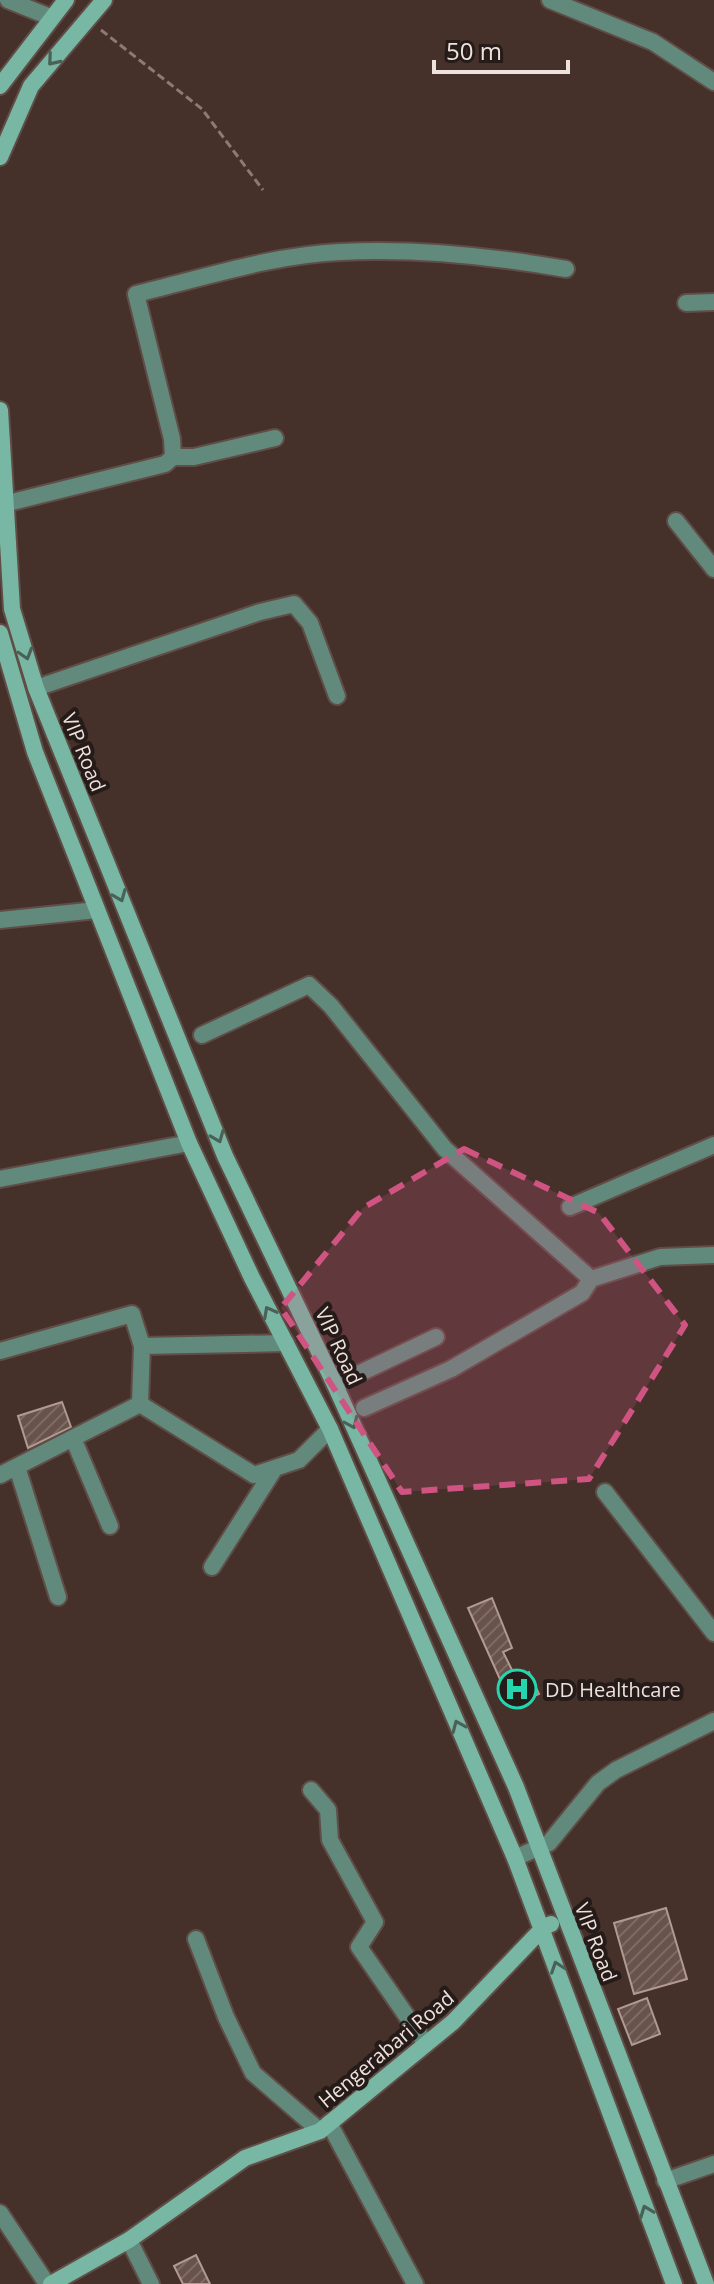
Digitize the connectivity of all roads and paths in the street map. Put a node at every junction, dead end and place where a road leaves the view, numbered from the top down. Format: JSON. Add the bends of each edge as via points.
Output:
{"nodes":[{"id":1,"x":8,"y":0,"type":"edge"},
{"id":2,"x":66,"y":0,"type":"edge"},
{"id":3,"x":104,"y":0,"type":"edge"},
{"id":4,"x":550,"y":0,"type":"edge"},
{"id":5,"x":50,"y":17,"type":"junction"},
{"id":6,"x":101,"y":30,"type":"dead end"},
{"id":7,"x":714,"y":82,"type":"edge"},
{"id":8,"x":1,"y":83,"type":"edge"},
{"id":9,"x":0,"y":157,"type":"edge"},
{"id":10,"x":263,"y":190,"type":"dead end"},
{"id":11,"x":566,"y":269,"type":"dead end"},
{"id":12,"x":714,"y":302,"type":"edge"},
{"id":13,"x":686,"y":303,"type":"dead end"},
{"id":14,"x":0,"y":410,"type":"edge"},
{"id":15,"x":275,"y":438,"type":"dead end"},
{"id":16,"x":173,"y":457,"type":"junction"},
{"id":17,"x":1,"y":462,"type":"edge"},
{"id":18,"x":4,"y":504,"type":"junction"},
{"id":19,"x":676,"y":521,"type":"dead end"},
{"id":20,"x":714,"y":569,"type":"edge"},
{"id":21,"x":0,"y":633,"type":"edge"},
{"id":22,"x":36,"y":688,"type":"junction"},
{"id":23,"x":337,"y":696,"type":"dead end"},
{"id":24,"x":97,"y":910,"type":"junction"},
{"id":25,"x":0,"y":920,"type":"edge"},
{"id":26,"x":202,"y":1035,"type":"dead end"},
{"id":27,"x":189,"y":1143,"type":"junction"},
{"id":28,"x":714,"y":1145,"type":"edge"},
{"id":29,"x":0,"y":1179,"type":"edge"},
{"id":30,"x":570,"y":1207,"type":"dead end"},
{"id":31,"x":714,"y":1255,"type":"edge"},
{"id":32,"x":591,"y":1279,"type":"junction"},
{"id":33,"x":436,"y":1337,"type":"dead end"},
{"id":34,"x":286,"y":1343,"type":"junction"},
{"id":35,"x":142,"y":1346,"type":"junction"},
{"id":36,"x":0,"y":1351,"type":"edge"},
{"id":37,"x":335,"y":1385,"type":"junction"},
{"id":38,"x":140,"y":1404,"type":"junction"},
{"id":39,"x":364,"y":1408,"type":"dead end"},
{"id":40,"x":330,"y":1429,"type":"junction"},
{"id":41,"x":73,"y":1438,"type":"junction"},
{"id":42,"x":17,"y":1467,"type":"junction"},
{"id":43,"x":275,"y":1468,"type":"junction"},
{"id":44,"x":0,"y":1475,"type":"edge"},
{"id":45,"x":605,"y":1492,"type":"dead end"},
{"id":46,"x":110,"y":1526,"type":"dead end"},
{"id":47,"x":212,"y":1567,"type":"dead end"},
{"id":48,"x":58,"y":1597,"type":"dead end"},
{"id":49,"x":714,"y":1633,"type":"edge"},
{"id":50,"x":714,"y":1721,"type":"edge"},
{"id":51,"x":311,"y":1790,"type":"dead end"},
{"id":52,"x":538,"y":1848,"type":"junction"},
{"id":53,"x":515,"y":1858,"type":"junction"},
{"id":54,"x":565,"y":1918,"type":"junction"},
{"id":55,"x":544,"y":1927,"type":"junction"},
{"id":56,"x":196,"y":1939,"type":"dead end"},
{"id":57,"x":426,"y":2044,"type":"junction"},
{"id":58,"x":324,"y":2127,"type":"junction"},
{"id":59,"x":714,"y":2164,"type":"edge"},
{"id":60,"x":665,"y":2181,"type":"junction"},
{"id":61,"x":0,"y":2213,"type":"edge"},
{"id":62,"x":129,"y":2240,"type":"junction"},
{"id":63,"x":49,"y":2284,"type":"edge"},
{"id":64,"x":151,"y":2284,"type":"edge"},
{"id":65,"x":415,"y":2284,"type":"edge"},
{"id":66,"x":674,"y":2284,"type":"edge"},
{"id":67,"x":706,"y":2284,"type":"edge"}],
"edges":[{"from":1,"to":5,"type":"street"},
{"from":2,"to":5,"type":"main road"},
{"from":3,"to":9,"type":"main road","one_way":true,"via":[[31,86]]},
{"from":4,"to":7,"type":"street","via":[[653,42]]},
{"from":5,"to":8,"type":"main road"},
{"from":6,"to":10,"type":"path","via":[[202,109]]},
{"from":11,"to":16,"type":"street","via":[[485,255],[339,252],[136,294]]},
{"from":12,"to":13,"type":"street"},
{"from":14,"to":17,"type":"main road","name":"VIP Road"},
{"from":15,"to":16,"type":"street"},
{"from":16,"to":18,"type":"street","via":[[165,464]]},
{"from":17,"to":18,"type":"main road","name":"VIP Road"},
{"from":18,"to":22,"type":"main road","name":"VIP Road","one_way":true,"via":[[12,609]]},
{"from":19,"to":20,"type":"street"},
{"from":21,"to":24,"type":"main road","via":[[35,752]]},
{"from":22,"to":23,"type":"street","via":[[294,604],[310,623]]},
{"from":22,"to":37,"type":"main road","name":"VIP Road","one_way":true,"via":[[225,1156]]},
{"from":24,"to":25,"type":"street"},
{"from":24,"to":27,"type":"main road"},
{"from":26,"to":32,"type":"street","via":[[309,985],[445,1149]]},
{"from":27,"to":29,"type":"street"},
{"from":34,"to":27,"type":"main road","one_way":true},
{"from":28,"to":30,"type":"street"},
{"from":31,"to":32,"type":"street","via":[[660,1257]]},
{"from":32,"to":39,"type":"street","via":[[582,1293],[451,1369]]},
{"from":33,"to":37,"type":"street"},
{"from":34,"to":35,"type":"street"},
{"from":34,"to":40,"type":"main road"},
{"from":35,"to":36,"type":"street","via":[[132,1314]]},
{"from":35,"to":38,"type":"street"},
{"from":37,"to":52,"type":"main road","name":"VIP Road","one_way":true,"via":[[516,1787]]},
{"from":38,"to":41,"type":"street"},
{"from":38,"to":43,"type":"street","via":[[254,1475]]},
{"from":40,"to":43,"type":"street","via":[[299,1460]]},
{"from":53,"to":40,"type":"main road","one_way":true},
{"from":41,"to":42,"type":"street"},
{"from":41,"to":46,"type":"street"},
{"from":42,"to":44,"type":"street"},
{"from":42,"to":48,"type":"street"},
{"from":43,"to":47,"type":"street"},
{"from":45,"to":49,"type":"street"},
{"from":50,"to":52,"type":"street","via":[[616,1770],[598,1783],[549,1843]]},
{"from":51,"to":57,"type":"street","via":[[328,1810],[330,1840],[375,1922],[359,1947]]},
{"from":52,"to":53,"type":"street"},
{"from":52,"to":54,"type":"main road","name":"VIP Road"},
{"from":53,"to":55,"type":"main road"},
{"from":54,"to":55,"type":"main road","name":"Hengerabari Road"},
{"from":54,"to":60,"type":"main road","name":"VIP Road"},
{"from":55,"to":57,"type":"main road","name":"Hengerabari Road"},
{"from":66,"to":55,"type":"main road","one_way":true},
{"from":56,"to":58,"type":"street","via":[[253,2073]]},
{"from":57,"to":58,"type":"main road","name":"Hengerabari Road"},
{"from":58,"to":62,"type":"main road","name":"Hengerabari Road","via":[[245,2158]]},
{"from":58,"to":65,"type":"street"},
{"from":59,"to":60,"type":"street"},
{"from":60,"to":67,"type":"main road","name":"VIP Road"},
{"from":61,"to":63,"type":"street"},
{"from":62,"to":63,"type":"main road","name":"Hengerabari Road"},
{"from":62,"to":64,"type":"street"}]}
